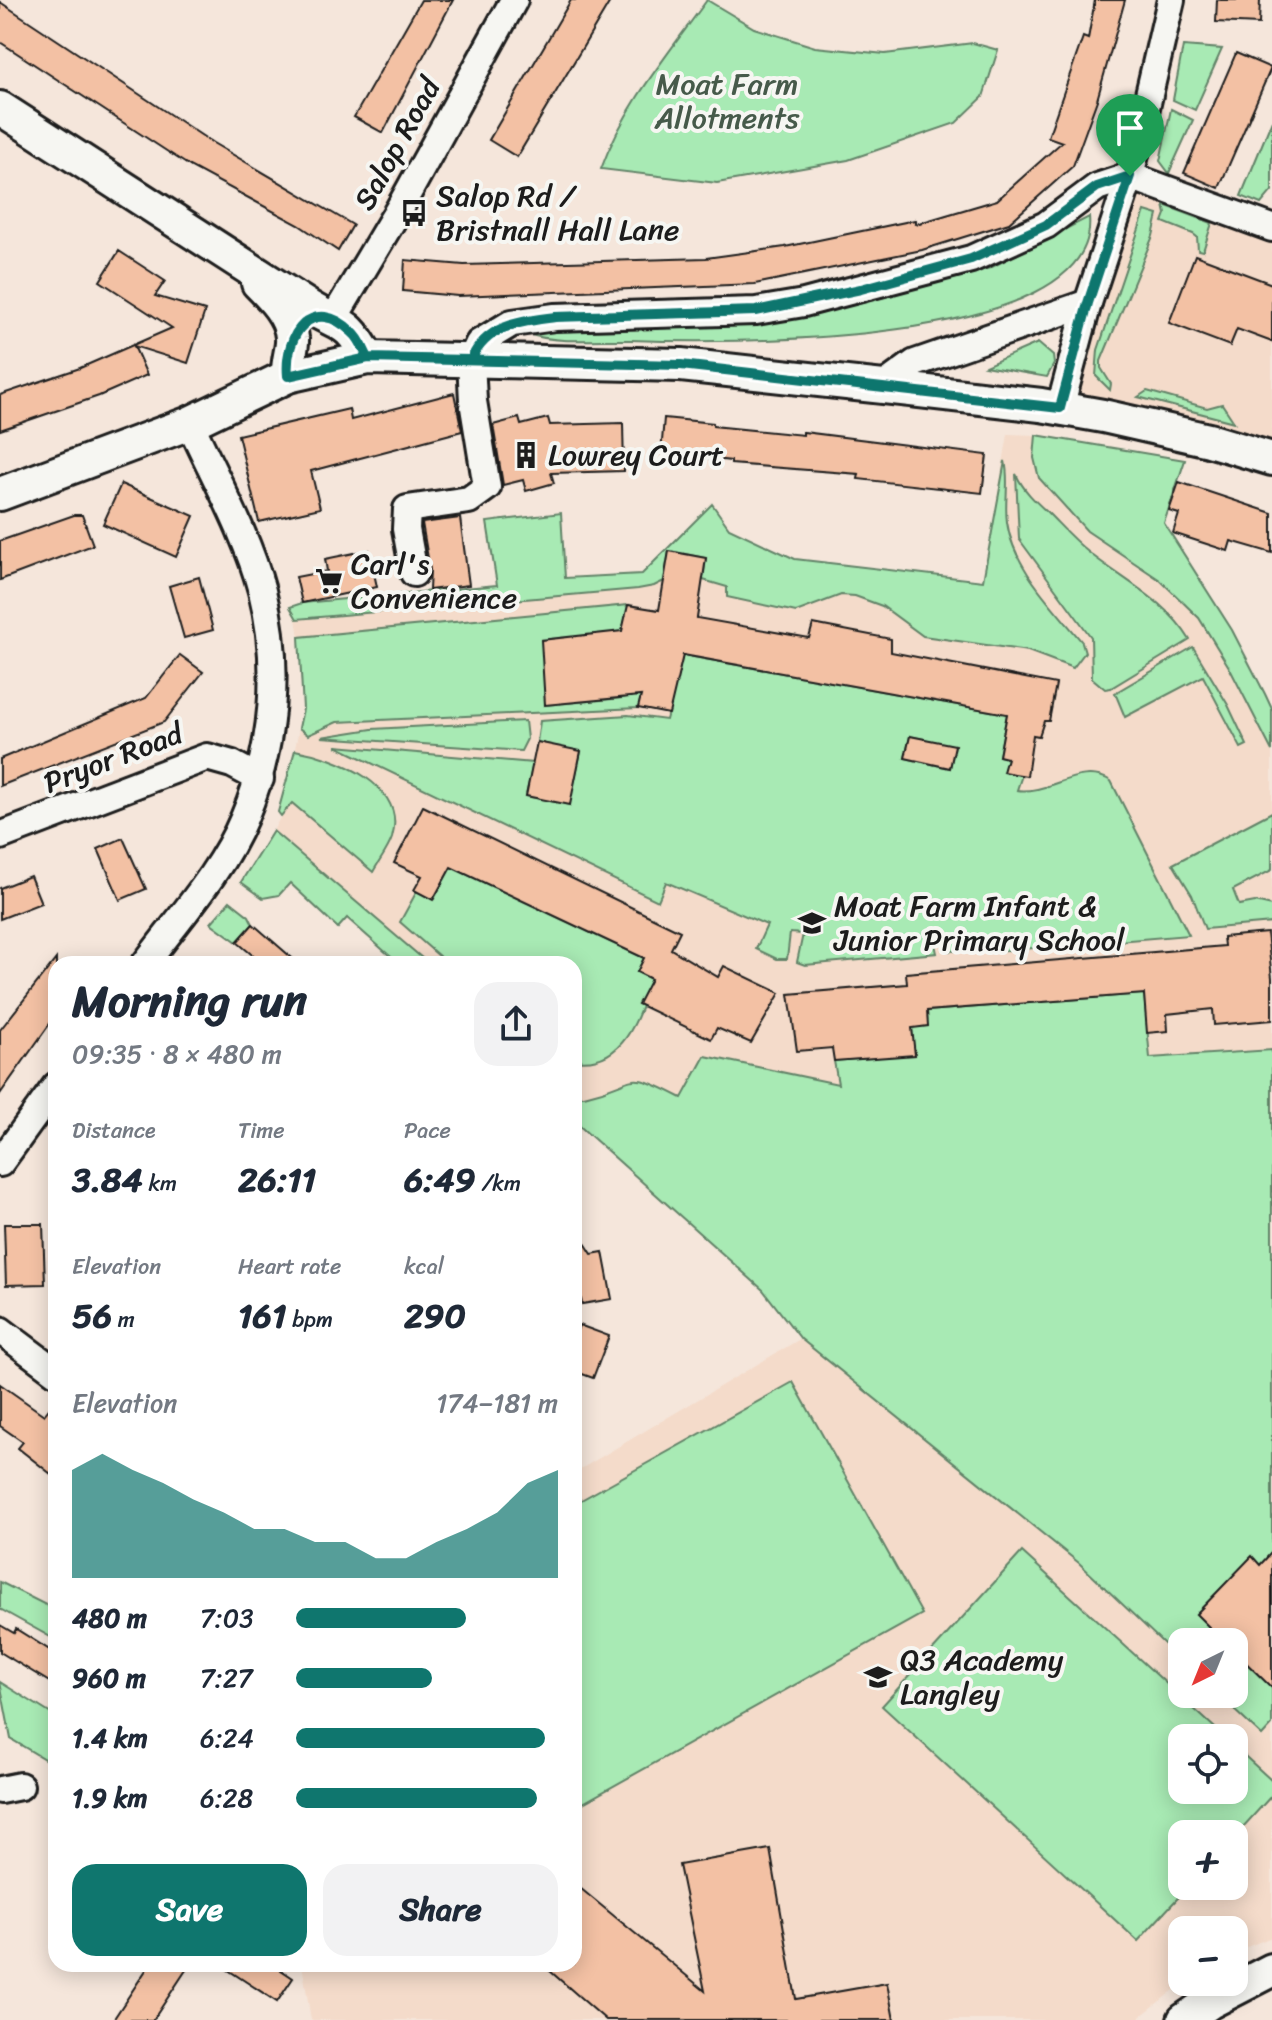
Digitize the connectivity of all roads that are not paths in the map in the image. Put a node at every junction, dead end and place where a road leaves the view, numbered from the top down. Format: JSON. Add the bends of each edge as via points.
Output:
{"nodes":[{"id":1,"x":514,"y":0,"type":"edge"},
{"id":2,"x":1171,"y":0,"type":"edge"},
{"id":3,"x":0,"y":108,"type":"edge"},
{"id":4,"x":1130,"y":176,"type":"junction"},
{"id":5,"x":1272,"y":228,"type":"edge"},
{"id":6,"x":227,"y":253,"type":"junction"},
{"id":7,"x":1088,"y":303,"type":"junction"},
{"id":8,"x":327,"y":316,"type":"junction"},
{"id":9,"x":293,"y":339,"type":"junction"},
{"id":10,"x":368,"y":358,"type":"junction"},
{"id":11,"x":471,"y":360,"type":"junction"},
{"id":12,"x":288,"y":376,"type":"junction"},
{"id":13,"x":882,"y":387,"type":"junction"},
{"id":14,"x":1060,"y":408,"type":"junction"},
{"id":15,"x":190,"y":423,"type":"junction"},
{"id":16,"x":1272,"y":459,"type":"edge"},
{"id":17,"x":0,"y":494,"type":"edge"},
{"id":18,"x":414,"y":573,"type":"dead end"},
{"id":19,"x":260,"y":779,"type":"junction"},
{"id":20,"x":0,"y":836,"type":"edge"},
{"id":21,"x":151,"y":956,"type":"edge"},
{"id":22,"x":48,"y":1097,"type":"edge"},
{"id":23,"x":0,"y":1163,"type":"edge"},
{"id":24,"x":0,"y":1330,"type":"edge"},
{"id":25,"x":48,"y":1366,"type":"edge"},
{"id":26,"x":1272,"y":1970,"type":"edge"},
{"id":27,"x":1184,"y":2020,"type":"edge"}],
"edges":[{"from":1,"to":8,"type":"street","name":"Salop Road","via":[[399,209]]},
{"from":2,"to":4,"type":"street"},
{"from":3,"to":6,"type":"street"},
{"from":4,"to":5,"type":"street"},
{"from":4,"to":7,"type":"street"},
{"from":4,"to":11,"type":"street","via":[[1097,187],[1046,225],[1013,241],[926,273],[756,311],[512,323],[479,343]]},
{"from":6,"to":8,"type":"street"},
{"from":6,"to":9,"type":"street","via":[[276,301]]},
{"from":7,"to":13,"type":"street","via":[[915,363]]},
{"from":7,"to":14,"type":"street"},
{"from":8,"to":9,"type":"street","name":"Salop Road","via":[[308,320]]},
{"from":8,"to":10,"type":"street","via":[[355,334]]},
{"from":9,"to":12,"type":"street"},
{"from":10,"to":11,"type":"street"},
{"from":10,"to":12,"type":"street"},
{"from":11,"to":13,"type":"street","via":[[681,365]]},
{"from":11,"to":18,"type":"street","via":[[487,487],[469,500],[407,509]]},
{"from":12,"to":15,"type":"street"},
{"from":13,"to":14,"type":"street"},
{"from":14,"to":16,"type":"street"},
{"from":15,"to":17,"type":"street"},
{"from":15,"to":19,"type":"street","via":[[262,590],[274,682]]},
{"from":19,"to":20,"type":"street","name":"Pryor Road","via":[[207,757]]},
{"from":19,"to":21,"type":"street","via":[[225,852]]},
{"from":22,"to":23,"type":"street"},
{"from":24,"to":25,"type":"street"},
{"from":26,"to":27,"type":"street"}]}
